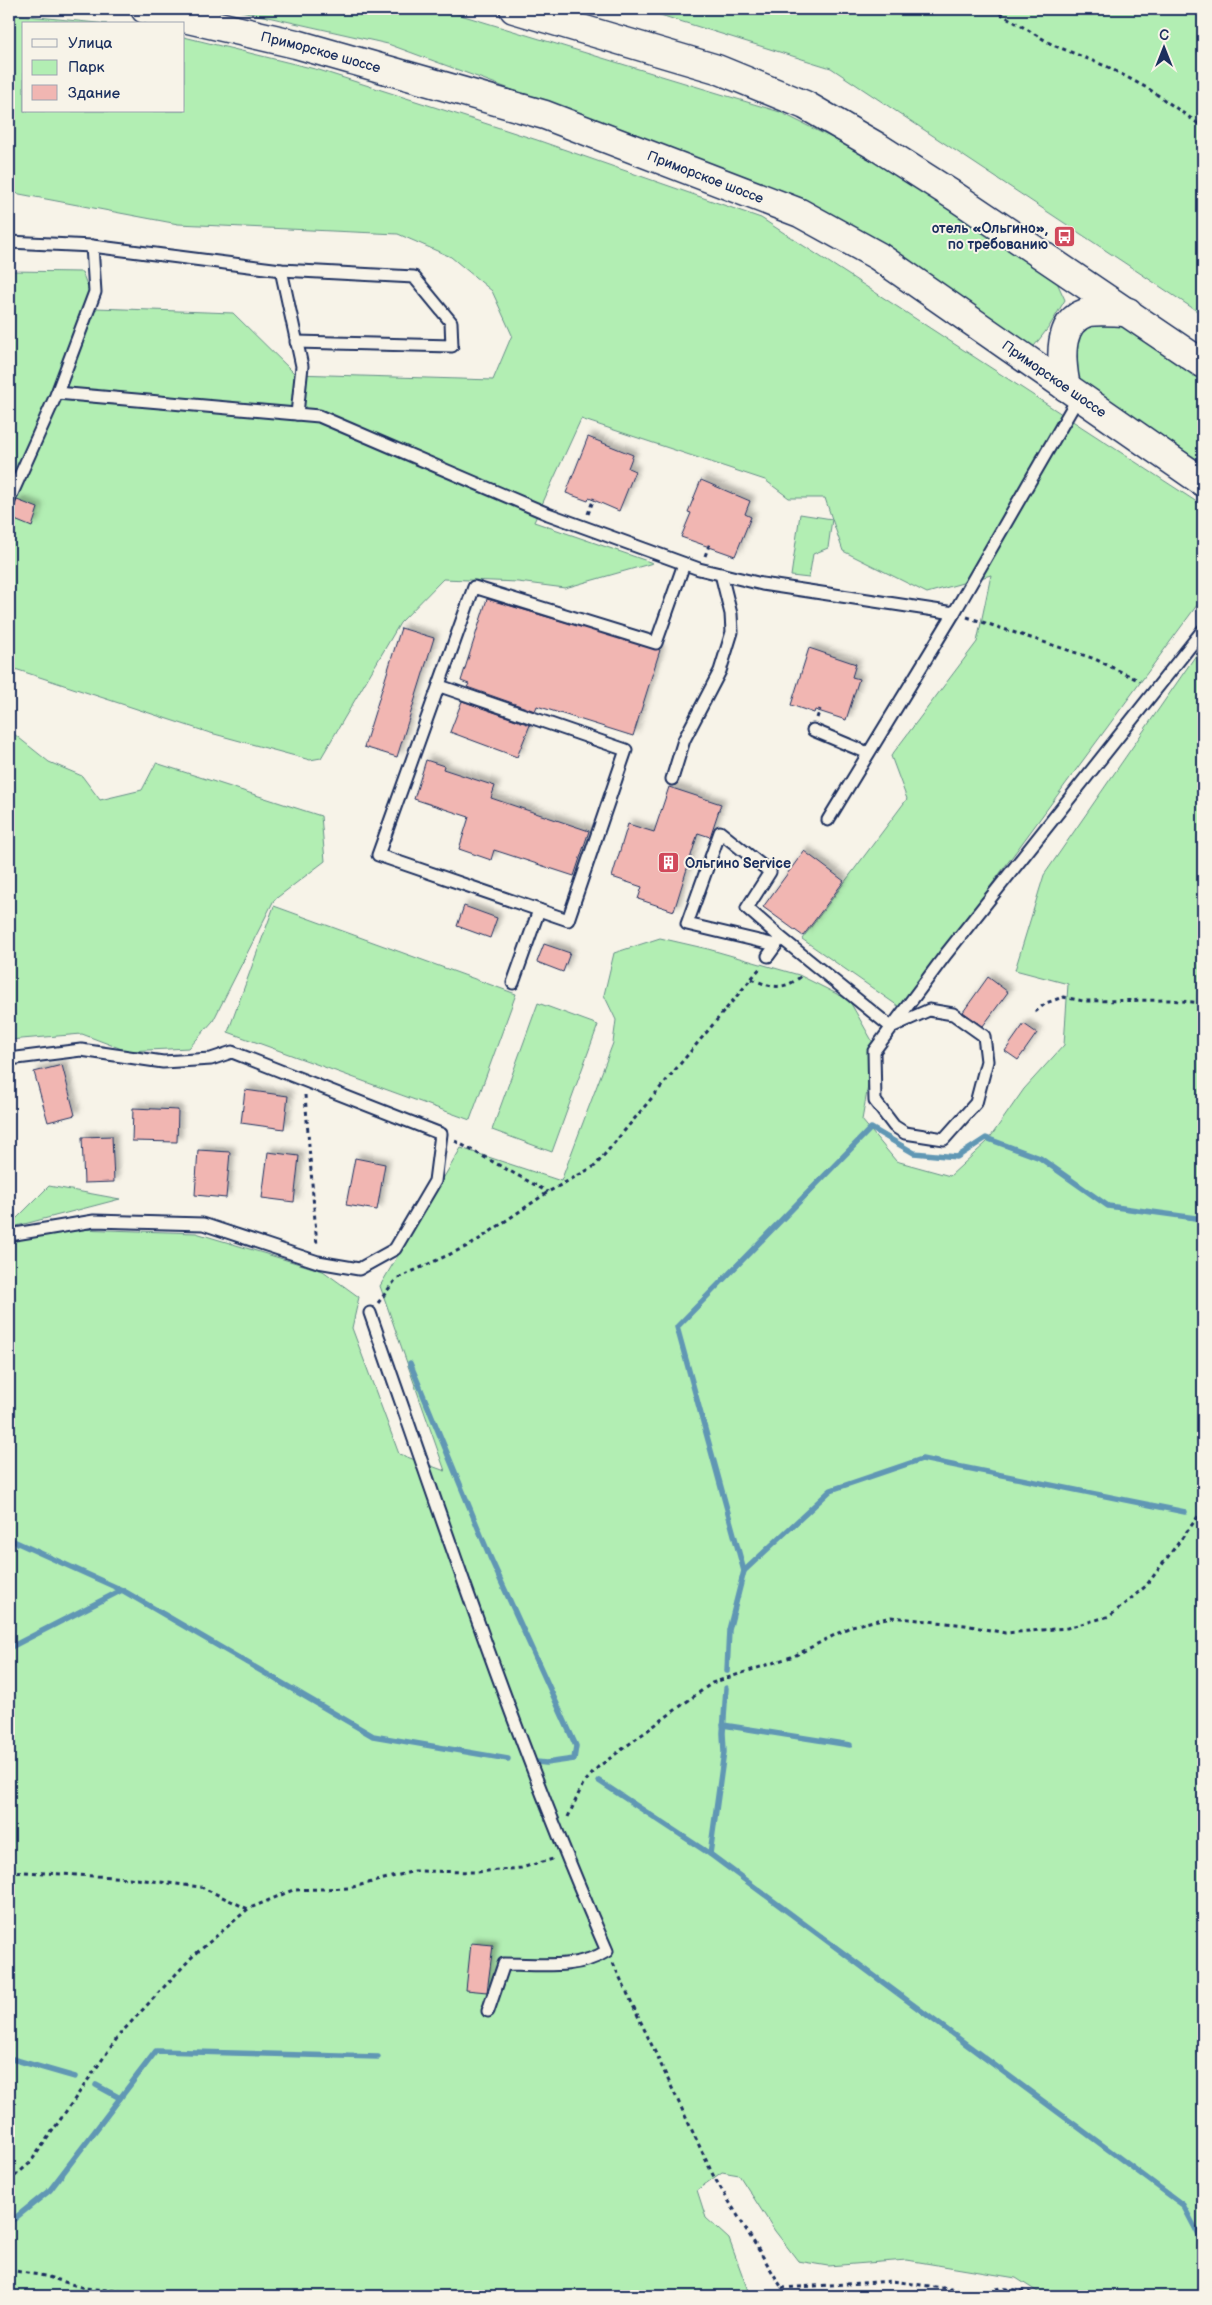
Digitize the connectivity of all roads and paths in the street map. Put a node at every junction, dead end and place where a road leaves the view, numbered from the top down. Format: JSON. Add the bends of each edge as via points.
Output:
{"nodes":[{"id":1,"x":145,"y":9,"type":"edge"},
{"id":2,"x":514,"y":9,"type":"edge"},
{"id":3,"x":993,"y":9,"type":"edge"},
{"id":4,"x":1203,"y":127,"type":"edge"},
{"id":5,"x":9,"y":242,"type":"edge"},
{"id":6,"x":92,"y":246,"type":"junction"},
{"id":7,"x":281,"y":270,"type":"junction"},
{"id":8,"x":1128,"y":312,"type":"junction"},
{"id":9,"x":296,"y":342,"type":"junction"},
{"id":10,"x":1203,"y":364,"type":"edge"},
{"id":11,"x":1072,"y":391,"type":"junction"},
{"id":12,"x":57,"y":393,"type":"junction"},
{"id":13,"x":297,"y":414,"type":"junction"},
{"id":14,"x":1203,"y":482,"type":"edge"},
{"id":15,"x":594,"y":498,"type":"dead end"},
{"id":16,"x":9,"y":500,"type":"edge"},
{"id":17,"x":591,"y":506,"type":"dead end"},
{"id":18,"x":710,"y":543,"type":"dead end"},
{"id":19,"x":707,"y":551,"type":"dead end"},
{"id":20,"x":684,"y":564,"type":"junction"},
{"id":21,"x":721,"y":574,"type":"junction"},
{"id":22,"x":954,"y":612,"type":"junction"},
{"id":23,"x":1203,"y":630,"type":"edge"},
{"id":24,"x":1140,"y":681,"type":"dead end"},
{"id":25,"x":440,"y":686,"type":"junction"},
{"id":26,"x":820,"y":709,"type":"dead end"},
{"id":27,"x":817,"y":717,"type":"dead end"},
{"id":28,"x":813,"y":730,"type":"dead end"},
{"id":29,"x":868,"y":753,"type":"junction"},
{"id":30,"x":672,"y":779,"type":"dead end"},
{"id":31,"x":828,"y":820,"type":"dead end"},
{"id":32,"x":539,"y":910,"type":"junction"},
{"id":33,"x":778,"y":941,"type":"junction"},
{"id":34,"x":768,"y":956,"type":"joint"},
{"id":35,"x":816,"y":965,"type":"junction"},
{"id":36,"x":752,"y":979,"type":"junction"},
{"id":37,"x":513,"y":983,"type":"dead end"},
{"id":38,"x":1203,"y":1003,"type":"edge"},
{"id":39,"x":1035,"y":1012,"type":"dead end"},
{"id":40,"x":891,"y":1027,"type":"junction"},
{"id":41,"x":9,"y":1059,"type":"edge"},
{"id":42,"x":304,"y":1080,"type":"junction"},
{"id":43,"x":442,"y":1134,"type":"junction"},
{"id":44,"x":548,"y":1192,"type":"junction"},
{"id":45,"x":9,"y":1235,"type":"edge"},
{"id":46,"x":318,"y":1262,"type":"junction"},
{"id":47,"x":370,"y":1312,"type":"joint"},
{"id":48,"x":1203,"y":1510,"type":"edge"},
{"id":49,"x":558,"y":1838,"type":"junction"},
{"id":50,"x":566,"y":1856,"type":"junction"},
{"id":51,"x":9,"y":1871,"type":"edge"},
{"id":52,"x":248,"y":1909,"type":"junction"},
{"id":53,"x":607,"y":1951,"type":"junction"},
{"id":54,"x":488,"y":2011,"type":"dead end"},
{"id":55,"x":9,"y":2181,"type":"edge"},
{"id":56,"x":9,"y":2270,"type":"edge"},
{"id":57,"x":782,"y":2288,"type":"junction"},
{"id":58,"x":172,"y":2296,"type":"edge"},
{"id":59,"x":778,"y":2296,"type":"edge"},
{"id":60,"x":1036,"y":2296,"type":"edge"}],
"edges":[{"from":1,"to":11,"type":"main road","name":"Приморское шоссе","via":[[296,44],[545,115],[800,213],[878,256]]},
{"from":2,"to":8,"type":"main road","via":[[717,69],[804,105],[876,146]]},
{"from":3,"to":4,"type":"path","via":[[1054,45],[1149,88]]},
{"from":5,"to":6,"type":"lane"},
{"from":6,"to":7,"type":"lane"},
{"from":6,"to":12,"type":"lane","via":[[95,292]]},
{"from":7,"to":9,"type":"lane"},
{"from":7,"to":9,"type":"lane","via":[[414,277],[451,322],[452,346]]},
{"from":8,"to":10,"type":"main road"},
{"from":8,"to":11,"type":"main road","via":[[1089,312],[1078,316],[1068,327],[1062,355]]},
{"from":9,"to":13,"type":"lane","via":[[302,366]]},
{"from":11,"to":14,"type":"main road","name":"Приморское шоссе"},
{"from":11,"to":22,"type":"lane"},
{"from":12,"to":13,"type":"lane"},
{"from":12,"to":16,"type":"lane"},
{"from":13,"to":20,"type":"lane","via":[[319,416],[548,514]]},
{"from":15,"to":17,"type":"path"},
{"from":18,"to":19,"type":"path"},
{"from":20,"to":21,"type":"lane"},
{"from":20,"to":25,"type":"lane","via":[[656,643],[474,587]]},
{"from":21,"to":22,"type":"lane","via":[[762,584]]},
{"from":21,"to":30,"type":"lane","via":[[732,632],[720,671],[684,740]]},
{"from":22,"to":24,"type":"path","via":[[1095,659]]},
{"from":22,"to":29,"type":"lane"},
{"from":23,"to":40,"type":"lane"},
{"from":25,"to":32,"type":"lane","via":[[378,855]]},
{"from":25,"to":32,"type":"lane","via":[[626,750],[568,920]]},
{"from":26,"to":27,"type":"path"},
{"from":28,"to":29,"type":"lane"},
{"from":29,"to":31,"type":"lane"},
{"from":32,"to":37,"type":"lane"},
{"from":33,"to":33,"type":"lane","via":[[748,908],[770,872],[720,832],[688,924]]},
{"from":33,"to":34,"type":"lane"},
{"from":33,"to":35,"type":"lane"},
{"from":34,"to":36,"type":"path"},
{"from":35,"to":36,"type":"path","via":[[790,985],[770,987]]},
{"from":35,"to":40,"type":"lane"},
{"from":36,"to":44,"type":"path","via":[[595,1166]]},
{"from":38,"to":39,"type":"path","via":[[1083,1001],[1063,997],[1046,1003]]},
{"from":40,"to":40,"type":"lane","via":[[874,1051],[875,1102],[894,1126],[904,1133],[944,1139],[976,1103],[987,1061],[984,1036],[952,1014],[929,1010]]},
{"from":41,"to":42,"type":"lane","via":[[81,1050],[163,1062],[212,1059],[232,1052]]},
{"from":42,"to":43,"type":"lane"},
{"from":42,"to":46,"type":"path"},
{"from":43,"to":44,"type":"path"},
{"from":43,"to":46,"type":"lane","via":[[435,1181],[394,1249],[358,1269]]},
{"from":44,"to":47,"type":"path","via":[[472,1244],[396,1279]]},
{"from":45,"to":46,"type":"lane","via":[[94,1221],[203,1224]]},
{"from":47,"to":49,"type":"lane"},
{"from":48,"to":49,"type":"path","via":[[1146,1586],[1110,1616],[1067,1628],[1005,1633],[891,1617],[852,1626],[794,1656],[712,1683],[598,1767],[583,1784]]},
{"from":49,"to":50,"type":"lane"},
{"from":50,"to":52,"type":"path","via":[[521,1868],[477,1872],[415,1871],[349,1888],[293,1890]]},
{"from":50,"to":53,"type":"lane"},
{"from":51,"to":52,"type":"path","via":[[129,1878],[201,1887]]},
{"from":52,"to":55,"type":"path","via":[[192,1957],[120,2034],[30,2163]]},
{"from":53,"to":54,"type":"lane","via":[[574,1964],[504,1964]]},
{"from":53,"to":57,"type":"path","via":[[714,2177]]},
{"from":56,"to":58,"type":"path","via":[[45,2276],[84,2288]]},
{"from":57,"to":59,"type":"path"},
{"from":57,"to":60,"type":"path","via":[[892,2281],[980,2293],[1001,2288]]}]}
